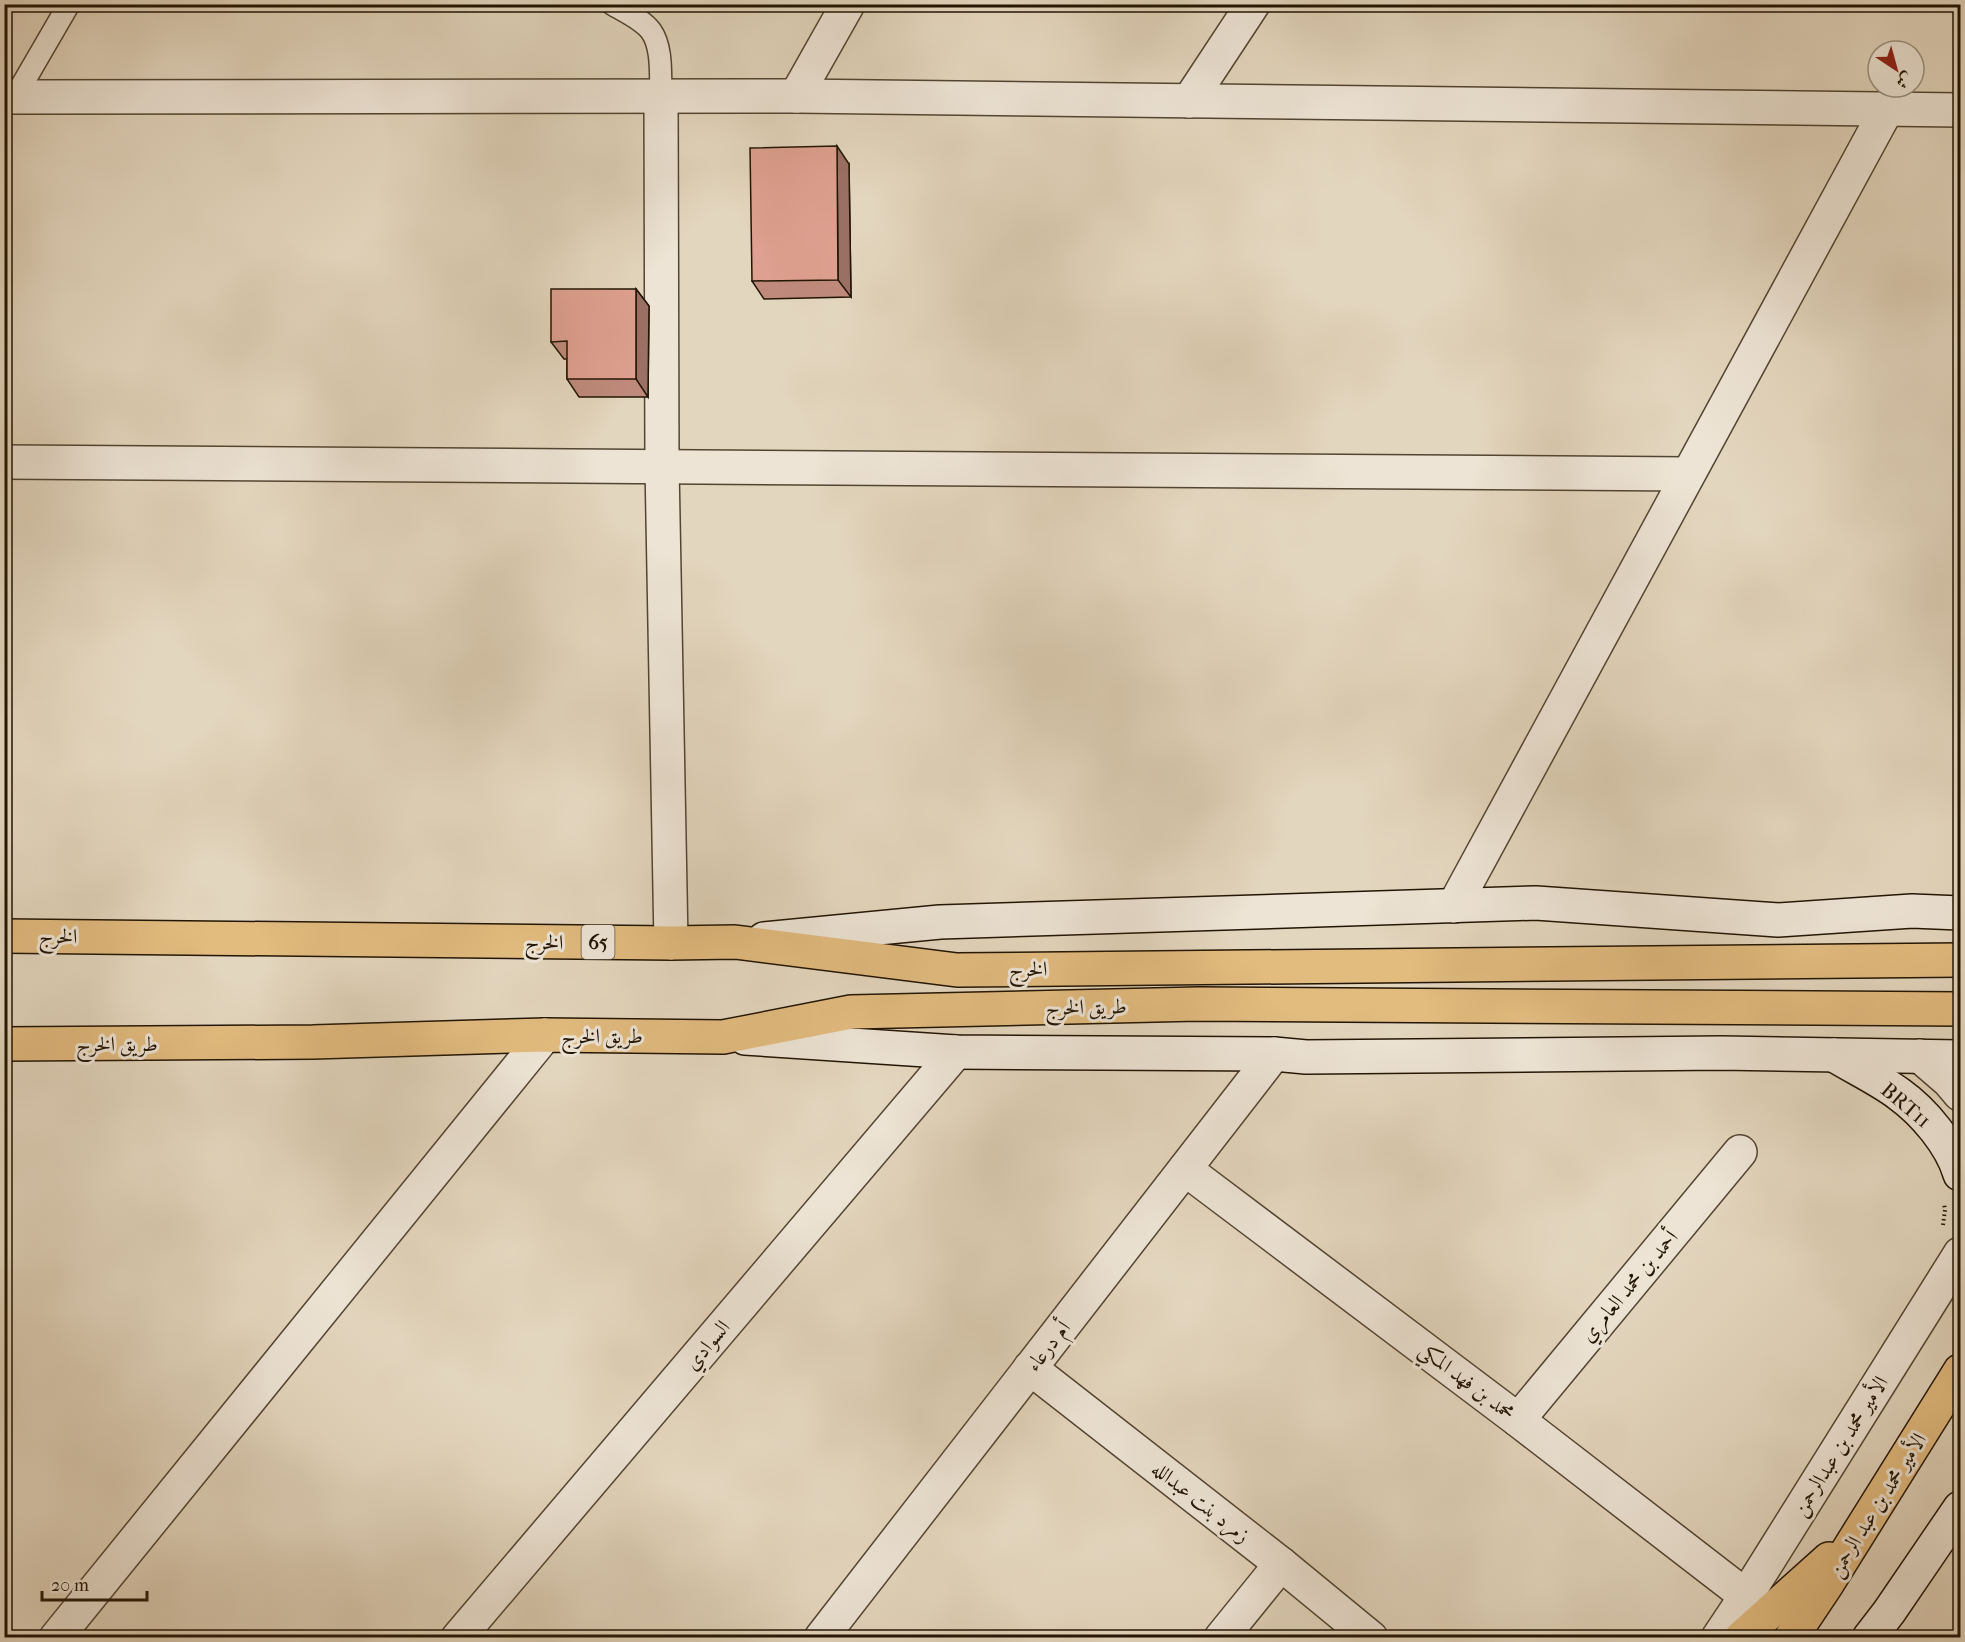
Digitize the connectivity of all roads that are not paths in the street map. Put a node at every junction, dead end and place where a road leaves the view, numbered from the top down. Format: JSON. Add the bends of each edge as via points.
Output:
{"nodes":[{"id":1,"x":69,"y":4,"type":"edge"},
{"id":2,"x":612,"y":4,"type":"edge"},
{"id":3,"x":848,"y":4,"type":"edge"},
{"id":4,"x":1253,"y":4,"type":"edge"},
{"id":5,"x":661,"y":96,"type":"junction"},
{"id":6,"x":796,"y":96,"type":"junction"},
{"id":7,"x":10,"y":97,"type":"edge"},
{"id":8,"x":1189,"y":101,"type":"junction"},
{"id":9,"x":1887,"y":109,"type":"junction"},
{"id":10,"x":1960,"y":110,"type":"edge"},
{"id":11,"x":4,"y":462,"type":"edge"},
{"id":12,"x":662,"y":466,"type":"junction"},
{"id":13,"x":1688,"y":474,"type":"junction"},
{"id":14,"x":1960,"y":900,"type":"edge"},
{"id":15,"x":1454,"y":906,"type":"junction"},
{"id":16,"x":1912,"y":911,"type":"junction"},
{"id":17,"x":1960,"y":913,"type":"edge"},
{"id":18,"x":4,"y":936,"type":"edge"},
{"id":19,"x":735,"y":942,"type":"junction"},
{"id":20,"x":671,"y":943,"type":"junction"},
{"id":21,"x":1960,"y":960,"type":"edge"},
{"id":22,"x":1960,"y":1009,"type":"edge"},
{"id":23,"x":545,"y":1035,"type":"junction"},
{"id":24,"x":723,"y":1037,"type":"junction"},
{"id":25,"x":4,"y":1044,"type":"edge"},
{"id":26,"x":956,"y":1052,"type":"junction"},
{"id":27,"x":1274,"y":1054,"type":"junction"},
{"id":28,"x":1833,"y":1054,"type":"junction"},
{"id":29,"x":1920,"y":1056,"type":"junction"},
{"id":30,"x":1960,"y":1057,"type":"edge"},
{"id":31,"x":1960,"y":1094,"type":"edge"},
{"id":32,"x":1740,"y":1152,"type":"dead end"},
{"id":33,"x":1185,"y":1169,"type":"junction"},
{"id":34,"x":1960,"y":1174,"type":"edge"},
{"id":35,"x":1960,"y":1254,"type":"edge"},
{"id":36,"x":1030,"y":1368,"type":"junction"},
{"id":37,"x":1960,"y":1371,"type":"edge"},
{"id":38,"x":1518,"y":1420,"type":"junction"},
{"id":39,"x":1960,"y":1508,"type":"edge"},
{"id":40,"x":1864,"y":1524,"type":"junction"},
{"id":41,"x":1281,"y":1564,"type":"junction"},
{"id":42,"x":1746,"y":1596,"type":"junction"},
{"id":43,"x":56,"y":1638,"type":"edge"},
{"id":44,"x":458,"y":1638,"type":"edge"},
{"id":45,"x":821,"y":1638,"type":"edge"},
{"id":46,"x":1221,"y":1638,"type":"edge"},
{"id":47,"x":1371,"y":1638,"type":"edge"},
{"id":48,"x":1718,"y":1638,"type":"edge"},
{"id":49,"x":1741,"y":1638,"type":"edge"},
{"id":50,"x":1791,"y":1638,"type":"edge"},
{"id":51,"x":1869,"y":1638,"type":"edge"}],
"edges":[{"from":1,"to":7,"type":"lane"},
{"from":2,"to":5,"type":"lane","via":[[651,31],[658,48]]},
{"from":3,"to":6,"type":"street"},
{"from":4,"to":8,"type":"street"},
{"from":5,"to":6,"type":"street"},
{"from":5,"to":7,"type":"street"},
{"from":5,"to":12,"type":"street"},
{"from":6,"to":8,"type":"street"},
{"from":8,"to":9,"type":"street"},
{"from":9,"to":10,"type":"street"},
{"from":9,"to":13,"type":"street"},
{"from":11,"to":12,"type":"street"},
{"from":12,"to":13,"type":"street"},
{"from":12,"to":20,"type":"street"},
{"from":13,"to":15,"type":"street"},
{"from":14,"to":16,"type":"street"},
{"from":15,"to":16,"type":"street","via":[[1536,903],[1778,920]]},
{"from":15,"to":19,"type":"street","via":[[940,922]]},
{"from":16,"to":17,"type":"street"},
{"from":18,"to":20,"type":"main road","name":"الخرج","number":"65"},
{"from":19,"to":20,"type":"main road","name":"الخرج","number":"65"},
{"from":19,"to":21,"type":"main road","name":"الخرج","number":"65","via":[[957,970]]},
{"from":22,"to":24,"type":"main road","name":"طريق الخرج","via":[[1198,1004],[851,1012]]},
{"from":23,"to":24,"type":"main road","name":"طريق الخرج"},
{"from":23,"to":25,"type":"main road","name":"طريق الخرج","via":[[313,1042]]},
{"from":23,"to":43,"type":"street"},
{"from":24,"to":26,"type":"street"},
{"from":26,"to":27,"type":"street"},
{"from":26,"to":44,"type":"street","name":"السوادي"},
{"from":27,"to":28,"type":"street"},
{"from":27,"to":33,"type":"street","name":"أم درعاء"},
{"from":28,"to":29,"type":"street"},
{"from":28,"to":34,"type":"street","name":"BRT11","via":[[1899,1094],[1936,1129]]},
{"from":29,"to":30,"type":"street"},
{"from":29,"to":31,"type":"street"},
{"from":32,"to":38,"type":"street","name":"أحمد بن محمد العامري"},
{"from":33,"to":36,"type":"street","name":"أم درعاء"},
{"from":33,"to":38,"type":"street","name":"محمد بن فهد المكي"},
{"from":35,"to":42,"type":"street","name":"الأمير محمد بن عبدالرحمن"},
{"from":36,"to":41,"type":"street","name":"زمرد بنت عبدالله"},
{"from":36,"to":45,"type":"street","name":"أم درعاء"},
{"from":37,"to":40,"type":"main road","name":"الأمير محمد بن عبد الرحمن"},
{"from":38,"to":42,"type":"street","name":"محمد بن فهد المكي"},
{"from":39,"to":51,"type":"street"},
{"from":40,"to":49,"type":"main road"},
{"from":40,"to":50,"type":"main road","name":"الأمير محمد بن عبد الرحمن"},
{"from":41,"to":46,"type":"street"},
{"from":41,"to":47,"type":"street","name":"زمرد بنت عبدالله"},
{"from":42,"to":48,"type":"street","name":"الأمير محمد بن عبدالرحمن"}]}
